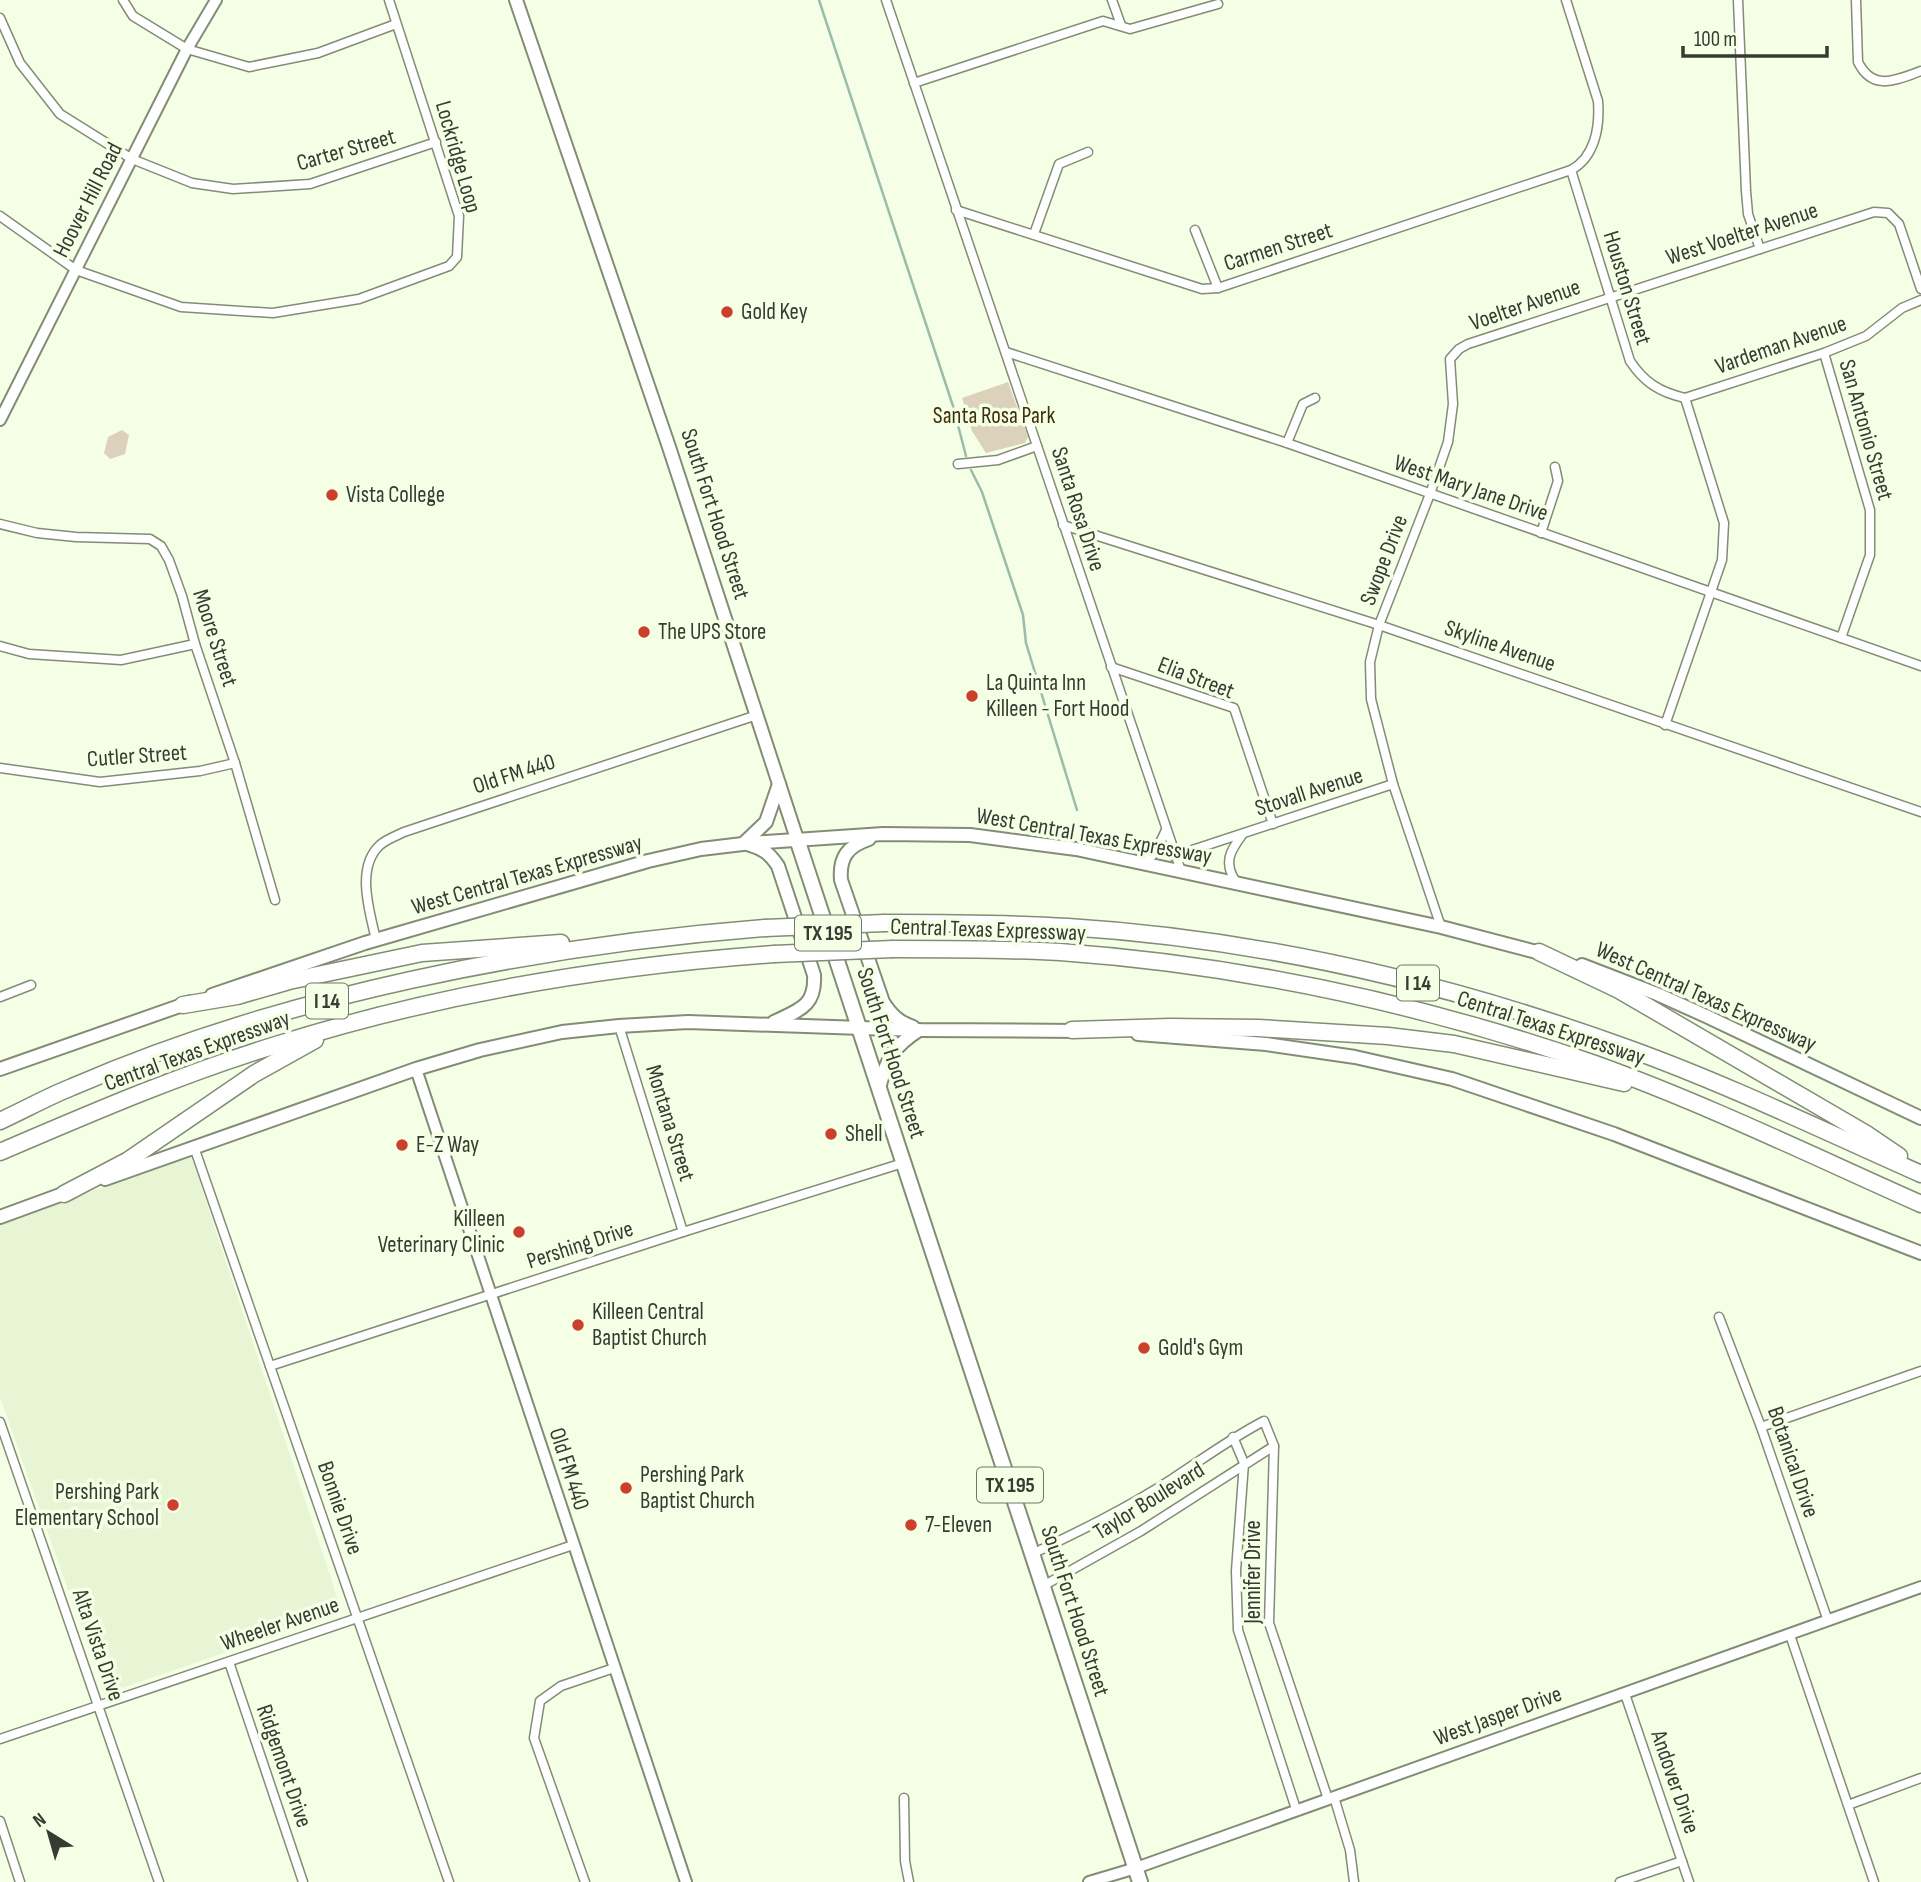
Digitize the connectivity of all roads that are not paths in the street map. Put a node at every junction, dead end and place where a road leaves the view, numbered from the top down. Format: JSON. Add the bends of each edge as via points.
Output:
{"nodes":[{"id":1,"x":122,"y":0,"type":"edge"},
{"id":2,"x":216,"y":0,"type":"edge"},
{"id":3,"x":388,"y":0,"type":"edge"},
{"id":4,"x":516,"y":0,"type":"edge"},
{"id":5,"x":886,"y":0,"type":"edge"},
{"id":6,"x":1112,"y":0,"type":"edge"},
{"id":7,"x":1566,"y":0,"type":"edge"},
{"id":8,"x":1738,"y":0,"type":"edge"},
{"id":9,"x":1856,"y":0,"type":"edge"},
{"id":10,"x":1218,"y":4,"type":"dead end"},
{"id":11,"x":0,"y":18,"type":"edge"},
{"id":12,"x":396,"y":24,"type":"junction"},
{"id":13,"x":1121,"y":25,"type":"junction"},
{"id":14,"x":187,"y":49,"type":"junction"},
{"id":15,"x":1921,"y":71,"type":"edge"},
{"id":16,"x":915,"y":83,"type":"junction"},
{"id":17,"x":436,"y":142,"type":"junction"},
{"id":18,"x":1088,"y":152,"type":"dead end"},
{"id":19,"x":132,"y":159,"type":"junction"},
{"id":20,"x":1570,"y":170,"type":"junction"},
{"id":21,"x":956,"y":210,"type":"junction"},
{"id":22,"x":0,"y":216,"type":"edge"},
{"id":23,"x":1195,"y":230,"type":"dead end"},
{"id":24,"x":1034,"y":234,"type":"junction"},
{"id":25,"x":1760,"y":249,"type":"junction"},
{"id":26,"x":76,"y":270,"type":"junction"},
{"id":27,"x":1218,"y":288,"type":"junction"},
{"id":28,"x":1921,"y":289,"type":"edge"},
{"id":29,"x":1609,"y":297,"type":"junction"},
{"id":30,"x":1921,"y":300,"type":"edge"},
{"id":31,"x":1006,"y":352,"type":"junction"},
{"id":32,"x":1455,"y":353,"type":"joint"},
{"id":33,"x":1824,"y":353,"type":"junction"},
{"id":34,"x":1315,"y":398,"type":"dead end"},
{"id":35,"x":1685,"y":398,"type":"junction"},
{"id":36,"x":0,"y":421,"type":"edge"},
{"id":37,"x":1287,"y":443,"type":"junction"},
{"id":38,"x":1037,"y":446,"type":"junction"},
{"id":39,"x":958,"y":464,"type":"dead end"},
{"id":40,"x":1555,"y":467,"type":"dead end"},
{"id":41,"x":1430,"y":494,"type":"junction"},
{"id":42,"x":0,"y":524,"type":"edge"},
{"id":43,"x":1063,"y":525,"type":"junction"},
{"id":44,"x":1541,"y":533,"type":"junction"},
{"id":45,"x":1711,"y":593,"type":"junction"},
{"id":46,"x":1379,"y":625,"type":"junction"},
{"id":47,"x":1841,"y":638,"type":"junction"},
{"id":48,"x":195,"y":644,"type":"junction"},
{"id":49,"x":0,"y":646,"type":"edge"},
{"id":50,"x":1921,"y":666,"type":"edge"},
{"id":51,"x":1111,"y":667,"type":"junction"},
{"id":52,"x":757,"y":715,"type":"junction"},
{"id":53,"x":1665,"y":724,"type":"junction"},
{"id":54,"x":235,"y":763,"type":"junction"},
{"id":55,"x":0,"y":768,"type":"edge"},
{"id":56,"x":779,"y":784,"type":"junction"},
{"id":57,"x":1393,"y":784,"type":"junction"},
{"id":58,"x":1921,"y":812,"type":"edge"},
{"id":59,"x":1273,"y":824,"type":"junction"},
{"id":60,"x":1166,"y":830,"type":"junction"},
{"id":61,"x":883,"y":834,"type":"junction"},
{"id":62,"x":1243,"y":834,"type":"junction"},
{"id":63,"x":797,"y":839,"type":"junction"},
{"id":64,"x":744,"y":844,"type":"junction"},
{"id":65,"x":1174,"y":856,"type":"junction"},
{"id":66,"x":1143,"y":863,"type":"junction"},
{"id":67,"x":1181,"y":871,"type":"junction"},
{"id":68,"x":1236,"y":882,"type":"junction"},
{"id":69,"x":275,"y":900,"type":"dead end"},
{"id":70,"x":1441,"y":927,"type":"junction"},
{"id":71,"x":668,"y":935,"type":"junction"},
{"id":72,"x":376,"y":940,"type":"junction"},
{"id":73,"x":1539,"y":952,"type":"junction"},
{"id":74,"x":32,"y":985,"type":"dead end"},
{"id":75,"x":0,"y":997,"type":"edge"},
{"id":76,"x":183,"y":1005,"type":"junction"},
{"id":77,"x":771,"y":1024,"type":"junction"},
{"id":78,"x":341,"y":1026,"type":"junction"},
{"id":79,"x":619,"y":1026,"type":"junction"},
{"id":80,"x":859,"y":1027,"type":"junction"},
{"id":81,"x":919,"y":1030,"type":"junction"},
{"id":82,"x":1072,"y":1030,"type":"junction"},
{"id":83,"x":0,"y":1069,"type":"edge"},
{"id":84,"x":416,"y":1069,"type":"junction"},
{"id":85,"x":1650,"y":1085,"type":"junction"},
{"id":86,"x":878,"y":1087,"type":"junction"},
{"id":87,"x":1921,"y":1118,"type":"edge"},
{"id":88,"x":0,"y":1121,"type":"edge"},
{"id":89,"x":194,"y":1147,"type":"junction"},
{"id":90,"x":0,"y":1152,"type":"edge"},
{"id":91,"x":904,"y":1163,"type":"junction"},
{"id":92,"x":1921,"y":1172,"type":"edge"},
{"id":93,"x":64,"y":1194,"type":"junction"},
{"id":94,"x":1921,"y":1205,"type":"edge"},
{"id":95,"x":0,"y":1217,"type":"edge"},
{"id":96,"x":683,"y":1232,"type":"junction"},
{"id":97,"x":1921,"y":1253,"type":"edge"},
{"id":98,"x":489,"y":1296,"type":"junction"},
{"id":99,"x":1719,"y":1317,"type":"dead end"},
{"id":100,"x":270,"y":1366,"type":"junction"},
{"id":101,"x":1921,"y":1371,"type":"edge"},
{"id":102,"x":1264,"y":1421,"type":"joint"},
{"id":103,"x":0,"y":1422,"type":"edge"},
{"id":104,"x":1761,"y":1427,"type":"junction"},
{"id":105,"x":1233,"y":1437,"type":"junction"},
{"id":106,"x":1274,"y":1446,"type":"junction"},
{"id":107,"x":1244,"y":1463,"type":"junction"},
{"id":108,"x":572,"y":1545,"type":"junction"},
{"id":109,"x":1032,"y":1554,"type":"junction"},
{"id":110,"x":1043,"y":1586,"type":"junction"},
{"id":111,"x":1921,"y":1587,"type":"edge"},
{"id":112,"x":358,"y":1618,"type":"junction"},
{"id":113,"x":1828,"y":1621,"type":"junction"},
{"id":114,"x":1790,"y":1634,"type":"junction"},
{"id":115,"x":229,"y":1662,"type":"junction"},
{"id":116,"x":614,"y":1668,"type":"junction"},
{"id":117,"x":1625,"y":1694,"type":"junction"},
{"id":118,"x":98,"y":1705,"type":"junction"},
{"id":119,"x":0,"y":1739,"type":"edge"},
{"id":120,"x":1921,"y":1778,"type":"edge"},
{"id":121,"x":904,"y":1798,"type":"dead end"},
{"id":122,"x":1331,"y":1798,"type":"junction"},
{"id":123,"x":1847,"y":1805,"type":"junction"},
{"id":124,"x":1296,"y":1810,"type":"junction"},
{"id":125,"x":0,"y":1821,"type":"edge"},
{"id":126,"x":1682,"y":1861,"type":"junction"},
{"id":127,"x":1138,"y":1875,"type":"edge"},
{"id":128,"x":20,"y":1882,"type":"edge"},
{"id":129,"x":159,"y":1882,"type":"edge"},
{"id":130,"x":303,"y":1882,"type":"edge"},
{"id":131,"x":449,"y":1882,"type":"edge"},
{"id":132,"x":584,"y":1882,"type":"edge"},
{"id":133,"x":686,"y":1882,"type":"edge"},
{"id":134,"x":909,"y":1882,"type":"edge"},
{"id":135,"x":1089,"y":1882,"type":"edge"},
{"id":136,"x":1354,"y":1882,"type":"edge"},
{"id":137,"x":1620,"y":1882,"type":"edge"},
{"id":138,"x":1689,"y":1882,"type":"edge"},
{"id":139,"x":1874,"y":1882,"type":"edge"}],
"edges":[{"from":1,"to":14,"type":"street","via":[[133,16]]},
{"from":2,"to":14,"type":"street","name":"Hoover Hill Road"},
{"from":3,"to":12,"type":"street","name":"Lockridge Loop"},
{"from":4,"to":52,"type":"main road","name":"South Fort Hood Street","number":"TX 195"},
{"from":5,"to":16,"type":"street","name":"Santa Rosa Drive"},
{"from":6,"to":13,"type":"street"},
{"from":7,"to":20,"type":"street","via":[[1600,118],[1594,143]]},
{"from":8,"to":25,"type":"street","via":[[1748,214]]},
{"from":9,"to":15,"type":"street","via":[[1862,70],[1877,81],[1888,82]]},
{"from":10,"to":13,"type":"street","via":[[1130,29]]},
{"from":11,"to":19,"type":"street","name":"Carter Street","via":[[20,63],[60,114]]},
{"from":12,"to":14,"type":"street","via":[[318,53],[248,67]]},
{"from":12,"to":17,"type":"street","name":"Lockridge Loop"},
{"from":13,"to":16,"type":"street","via":[[1102,21]]},
{"from":14,"to":19,"type":"street","name":"Hoover Hill Road"},
{"from":16,"to":21,"type":"street","name":"Santa Rosa Drive"},
{"from":17,"to":19,"type":"street","name":"Carter Street","via":[[310,184],[233,189],[192,183]]},
{"from":17,"to":26,"type":"street","name":"Lockridge Loop","via":[[459,216],[457,257],[449,266],[359,299],[273,313],[181,307]]},
{"from":18,"to":24,"type":"street","via":[[1059,164]]},
{"from":19,"to":26,"type":"street","name":"Hoover Hill Road"},
{"from":20,"to":27,"type":"street","name":"Carmen Street"},
{"from":20,"to":29,"type":"street","name":"Houston Street"},
{"from":21,"to":24,"type":"street","name":"Carmen Street"},
{"from":21,"to":31,"type":"street","name":"Santa Rosa Drive"},
{"from":22,"to":26,"type":"street","name":"Lockridge Loop"},
{"from":23,"to":27,"type":"street"},
{"from":24,"to":27,"type":"street","name":"Carmen Street","via":[[1202,289]]},
{"from":25,"to":28,"type":"street","name":"West Voelter Avenue","via":[[1874,212],[1888,214],[1899,224]]},
{"from":25,"to":29,"type":"street","name":"West Voelter Avenue"},
{"from":26,"to":36,"type":"street","name":"Hoover Hill Road"},
{"from":29,"to":32,"type":"street","name":"Voelter Avenue","via":[[1468,344]]},
{"from":29,"to":35,"type":"street","name":"Houston Street","via":[[1630,361],[1640,377]]},
{"from":30,"to":33,"type":"street","name":"Vardeman Avenue","via":[[1902,308],[1866,336]]},
{"from":31,"to":37,"type":"street","name":"West Mary Jane Drive"},
{"from":31,"to":38,"type":"street","name":"Santa Rosa Drive"},
{"from":32,"to":41,"type":"street","name":"Swope Drive","via":[[1450,359],[1453,404],[1448,442]]},
{"from":33,"to":35,"type":"street","name":"Vardeman Avenue"},
{"from":33,"to":47,"type":"street","name":"San Antonio Street","via":[[1870,510],[1870,555]]},
{"from":34,"to":37,"type":"street","via":[[1303,404]]},
{"from":35,"to":45,"type":"street","via":[[1724,523],[1722,560]]},
{"from":37,"to":41,"type":"street","name":"West Mary Jane Drive"},
{"from":38,"to":39,"type":"street","via":[[998,460]]},
{"from":38,"to":43,"type":"street","name":"Santa Rosa Drive"},
{"from":40,"to":44,"type":"street","via":[[1558,481]]},
{"from":41,"to":44,"type":"street","name":"West Mary Jane Drive"},
{"from":41,"to":46,"type":"street","name":"Swope Drive"},
{"from":42,"to":48,"type":"street","name":"Moore Street","via":[[50,534],[150,539],[160,545],[182,596]]},
{"from":43,"to":46,"type":"street","name":"Skyline Avenue"},
{"from":43,"to":51,"type":"street","name":"Santa Rosa Drive"},
{"from":44,"to":45,"type":"street","name":"West Mary Jane Drive"},
{"from":45,"to":47,"type":"street","name":"West Mary Jane Drive"},
{"from":45,"to":53,"type":"street"},
{"from":46,"to":53,"type":"street","name":"Skyline Avenue"},
{"from":46,"to":57,"type":"street","name":"Swope Drive","via":[[1370,662],[1371,699]]},
{"from":47,"to":50,"type":"street","name":"West Mary Jane Drive"},
{"from":48,"to":49,"type":"street","via":[[121,660],[29,654]]},
{"from":48,"to":54,"type":"street","name":"Moore Street"},
{"from":51,"to":59,"type":"street","name":"Elia Street","via":[[1234,708]]},
{"from":51,"to":60,"type":"street","name":"Santa Rosa Drive"},
{"from":52,"to":56,"type":"main road","name":"South Fort Hood Street","number":"TX 195"},
{"from":52,"to":72,"type":"street","name":"Old FM 440","via":[[388,840],[378,847],[367,875]]},
{"from":53,"to":58,"type":"street","name":"Skyline Avenue"},
{"from":54,"to":55,"type":"street","name":"Cutler Street","via":[[100,782]]},
{"from":54,"to":69,"type":"street","name":"Moore Street"},
{"from":56,"to":63,"type":"main road","name":"South Fort Hood Street","number":"TX 195"},
{"from":56,"to":64,"type":"main road","via":[[766,822]]},
{"from":57,"to":59,"type":"street","name":"Stovall Avenue"},
{"from":57,"to":70,"type":"street","name":"Stovall Avenue"},
{"from":59,"to":62,"type":"street","name":"Stovall Avenue"},
{"from":60,"to":65,"type":"street","name":"Santa Rosa Drive"},
{"from":60,"to":66,"type":"street","via":[[1157,850]]},
{"from":61,"to":63,"type":"main road","name":"West Central Texas Expressway"},
{"from":61,"to":66,"type":"main road","name":"West Central Texas Expressway","via":[[970,835]]},
{"from":61,"to":81,"type":"main road","via":[[855,843],[845,853],[841,880],[883,1002],[902,1023]]},
{"from":62,"to":65,"type":"street","name":"Stovall Avenue"},
{"from":62,"to":68,"type":"street","via":[[1228,863]]},
{"from":63,"to":64,"type":"main road","name":"West Central Texas Expressway"},
{"from":63,"to":80,"type":"highway","name":"South Fort Hood Street","number":"TX 195"},
{"from":64,"to":72,"type":"main road","name":"West Central Texas Expressway","via":[[648,861]]},
{"from":64,"to":77,"type":"main road","via":[[762,849],[778,866],[814,975],[810,1001]]},
{"from":65,"to":67,"type":"street","name":"Santa Rosa Drive"},
{"from":66,"to":67,"type":"main road","name":"West Central Texas Expressway"},
{"from":67,"to":68,"type":"main road","name":"West Central Texas Expressway"},
{"from":68,"to":70,"type":"main road","name":"West Central Texas Expressway"},
{"from":70,"to":73,"type":"main road","name":"West Central Texas Expressway"},
{"from":71,"to":76,"type":"highway","via":[[422,953]]},
{"from":71,"to":88,"type":"highway","name":"Central Texas Expressway","number":"I 14","via":[[482,966],[344,996],[130,1064]]},
{"from":71,"to":92,"type":"highway","name":"Central Texas Expressway","number":"I 14","bridge":true,"via":[[884,923],[981,923],[1198,941],[1317,960],[1428,986],[1629,1048]]},
{"from":72,"to":76,"type":"main road","name":"West Central Texas Expressway"},
{"from":73,"to":87,"type":"main road","name":"West Central Texas Expressway","via":[[1657,994]]},
{"from":73,"to":92,"type":"highway","via":[[1619,990],[1868,1135]]},
{"from":74,"to":75,"type":"street"},
{"from":76,"to":83,"type":"main road","name":"West Central Texas Expressway"},
{"from":77,"to":79,"type":"main road"},
{"from":77,"to":80,"type":"main road"},
{"from":78,"to":85,"type":"highway","name":"Central Texas Expressway","number":"I 14","bridge":true,"via":[[414,1008],[668,962],[893,949],[1059,952],[1296,983],[1449,1018]]},
{"from":78,"to":90,"type":"highway","name":"Central Texas Expressway","number":"I 14","via":[[139,1093]]},
{"from":78,"to":93,"type":"highway","via":[[254,1074],[127,1161]]},
{"from":79,"to":84,"type":"main road","via":[[526,1039]]},
{"from":79,"to":96,"type":"street","name":"Montana Street"},
{"from":80,"to":81,"type":"main road"},
{"from":80,"to":86,"type":"highway","name":"South Fort Hood Street","number":"TX 195"},
{"from":81,"to":82,"type":"main road"},
{"from":81,"to":86,"type":"main road","via":[[898,1044]]},
{"from":82,"to":85,"type":"highway","via":[[1258,1028],[1374,1035],[1454,1044],[1614,1082]]},
{"from":82,"to":97,"type":"main road","via":[[1265,1044],[1355,1057],[1452,1079],[1615,1134]]},
{"from":84,"to":89,"type":"main road"},
{"from":84,"to":98,"type":"street","name":"Old FM 440"},
{"from":85,"to":94,"type":"highway","name":"Central Texas Expressway","number":"I 14"},
{"from":86,"to":91,"type":"highway","name":"South Fort Hood Street","number":"TX 195"},
{"from":89,"to":93,"type":"main road"},
{"from":89,"to":100,"type":"street","name":"Bonnie Drive"},
{"from":91,"to":96,"type":"street","name":"Pershing Drive"},
{"from":91,"to":109,"type":"highway","name":"South Fort Hood Street","number":"TX 195"},
{"from":93,"to":95,"type":"main road"},
{"from":96,"to":98,"type":"street","name":"Pershing Drive"},
{"from":98,"to":100,"type":"street","name":"Pershing Drive"},
{"from":98,"to":108,"type":"street","name":"Old FM 440"},
{"from":99,"to":104,"type":"street","name":"Botanical Drive"},
{"from":100,"to":112,"type":"street","name":"Bonnie Drive"},
{"from":101,"to":104,"type":"street"},
{"from":102,"to":105,"type":"street","name":"Taylor Boulevard"},
{"from":102,"to":106,"type":"street","name":"Jennifer Drive"},
{"from":103,"to":118,"type":"street","name":"Alta Vista Drive"},
{"from":104,"to":113,"type":"street","name":"Botanical Drive"},
{"from":105,"to":107,"type":"street","name":"Jennifer Drive"},
{"from":105,"to":109,"type":"street","name":"Taylor Boulevard","via":[[1107,1518]]},
{"from":106,"to":107,"type":"street","name":"Taylor Boulevard"},
{"from":106,"to":122,"type":"street","name":"Jennifer Drive","via":[[1269,1623]]},
{"from":107,"to":110,"type":"street","name":"Taylor Boulevard","via":[[1142,1531]]},
{"from":107,"to":124,"type":"street","name":"Jennifer Drive","via":[[1236,1571],[1238,1630]]},
{"from":108,"to":112,"type":"street","name":"Wheeler Avenue"},
{"from":108,"to":116,"type":"street","name":"Old FM 440"},
{"from":109,"to":110,"type":"highway","name":"South Fort Hood Street","number":"TX 195"},
{"from":110,"to":127,"type":"highway","name":"South Fort Hood Street","number":"TX 195"},
{"from":111,"to":113,"type":"street","name":"West Jasper Drive"},
{"from":112,"to":115,"type":"street","name":"Wheeler Avenue"},
{"from":112,"to":131,"type":"street","name":"Bonnie Drive"},
{"from":113,"to":114,"type":"street","name":"West Jasper Drive"},
{"from":114,"to":117,"type":"street","name":"West Jasper Drive"},
{"from":114,"to":123,"type":"street"},
{"from":115,"to":118,"type":"street","name":"Wheeler Avenue"},
{"from":115,"to":130,"type":"street","name":"Ridgemont Drive"},
{"from":116,"to":132,"type":"street","via":[[561,1686],[540,1701],[534,1738]]},
{"from":116,"to":133,"type":"street","name":"Old FM 440"},
{"from":117,"to":122,"type":"street","name":"West Jasper Drive"},
{"from":117,"to":126,"type":"street","name":"Andover Drive"},
{"from":118,"to":119,"type":"street","name":"Wheeler Avenue"},
{"from":118,"to":129,"type":"street","name":"Alta Vista Drive"},
{"from":120,"to":123,"type":"street"},
{"from":121,"to":134,"type":"street"},
{"from":122,"to":124,"type":"street","name":"West Jasper Drive"},
{"from":122,"to":136,"type":"street","name":"Jennifer Drive","via":[[1350,1850]]},
{"from":123,"to":139,"type":"street"},
{"from":124,"to":127,"type":"street","name":"West Jasper Drive"},
{"from":125,"to":128,"type":"street"},
{"from":126,"to":137,"type":"street"},
{"from":126,"to":138,"type":"street","name":"Andover Drive"},
{"from":127,"to":135,"type":"street","name":"West Jasper Drive"}]}
